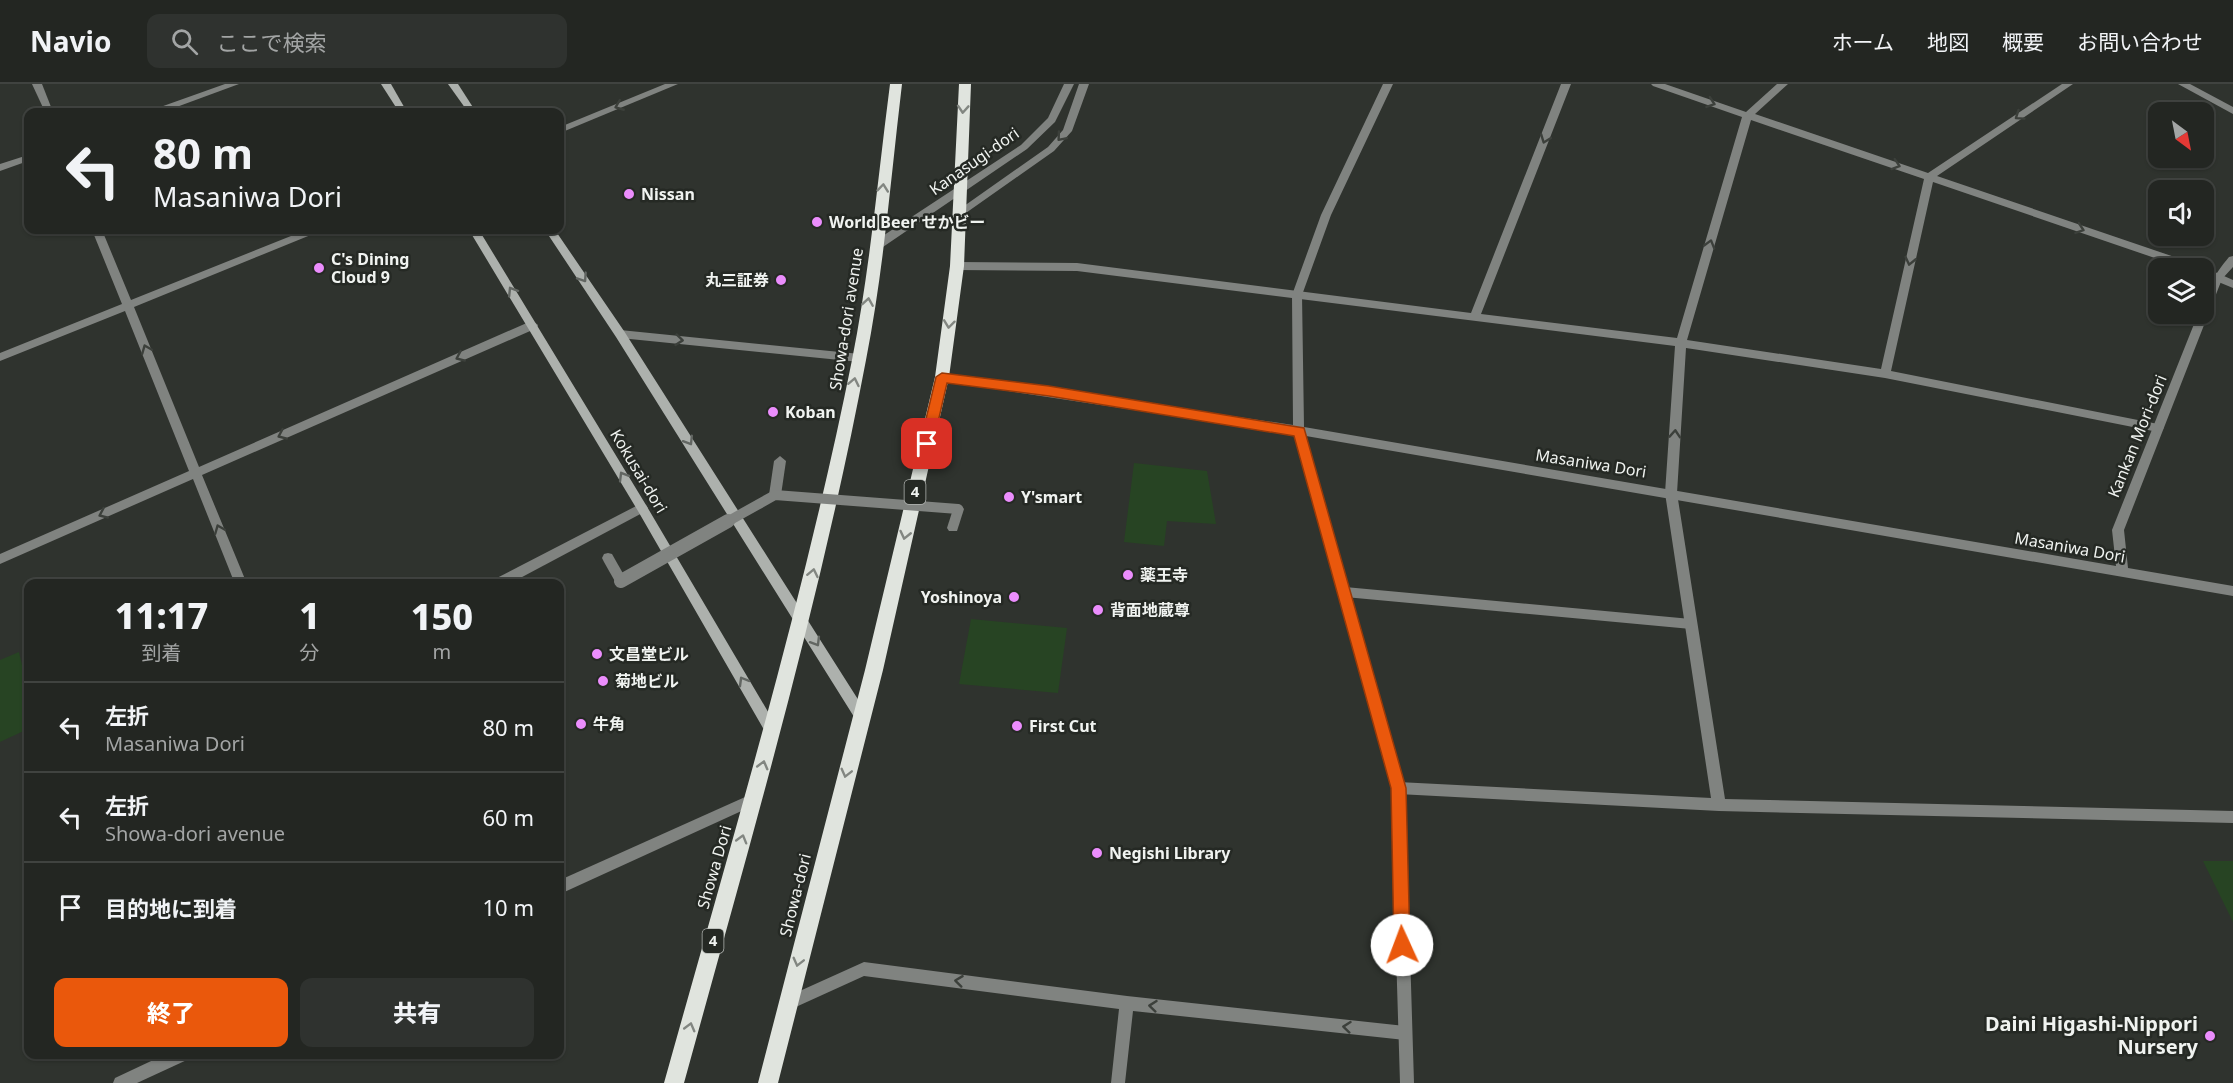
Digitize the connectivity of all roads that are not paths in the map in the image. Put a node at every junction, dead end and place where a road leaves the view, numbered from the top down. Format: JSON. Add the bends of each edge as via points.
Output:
{"nodes":[{"id":1,"x":37,"y":84,"type":"edge"},
{"id":2,"x":234,"y":84,"type":"edge"},
{"id":3,"x":386,"y":84,"type":"edge"},
{"id":4,"x":453,"y":84,"type":"edge"},
{"id":5,"x":673,"y":84,"type":"edge"},
{"id":6,"x":896,"y":84,"type":"edge"},
{"id":7,"x":965,"y":84,"type":"edge"},
{"id":8,"x":1069,"y":84,"type":"edge"},
{"id":9,"x":1084,"y":84,"type":"edge"},
{"id":10,"x":1388,"y":84,"type":"edge"},
{"id":11,"x":1566,"y":84,"type":"edge"},
{"id":12,"x":1656,"y":84,"type":"edge"},
{"id":13,"x":1783,"y":84,"type":"edge"},
{"id":14,"x":2068,"y":84,"type":"edge"},
{"id":15,"x":2183,"y":84,"type":"edge"},
{"id":16,"x":47,"y":108,"type":"edge"},
{"id":17,"x":166,"y":108,"type":"edge"},
{"id":18,"x":401,"y":108,"type":"edge"},
{"id":19,"x":469,"y":108,"type":"edge"},
{"id":20,"x":2233,"y":111,"type":"edge"},
{"id":21,"x":1747,"y":116,"type":"junction"},
{"id":22,"x":564,"y":128,"type":"edge"},
{"id":23,"x":24,"y":159,"type":"edge"},
{"id":24,"x":0,"y":168,"type":"edge"},
{"id":25,"x":1929,"y":177,"type":"junction"},
{"id":26,"x":961,"y":189,"type":"junction"},
{"id":27,"x":960,"y":213,"type":"junction"},
{"id":28,"x":99,"y":234,"type":"edge"},
{"id":29,"x":304,"y":234,"type":"edge"},
{"id":30,"x":477,"y":234,"type":"edge"},
{"id":31,"x":553,"y":234,"type":"edge"},
{"id":32,"x":876,"y":246,"type":"junction"},
{"id":33,"x":2165,"y":258,"type":"edge"},
{"id":34,"x":2233,"y":260,"type":"edge"},
{"id":35,"x":957,"y":266,"type":"junction"},
{"id":36,"x":2214,"y":276,"type":"edge"},
{"id":37,"x":2218,"y":277,"type":"junction"},
{"id":38,"x":2233,"y":284,"type":"edge"},
{"id":39,"x":2214,"y":287,"type":"edge"},
{"id":40,"x":1297,"y":295,"type":"junction"},
{"id":41,"x":128,"y":305,"type":"junction"},
{"id":42,"x":1475,"y":317,"type":"junction"},
{"id":43,"x":533,"y":324,"type":"junction"},
{"id":44,"x":2199,"y":324,"type":"edge"},
{"id":45,"x":621,"y":334,"type":"junction"},
{"id":46,"x":1681,"y":343,"type":"junction"},
{"id":47,"x":0,"y":357,"type":"edge"},
{"id":48,"x":860,"y":358,"type":"junction"},
{"id":49,"x":1885,"y":374,"type":"junction"},
{"id":50,"x":942,"y":377,"type":"junction"},
{"id":51,"x":2158,"y":428,"type":"junction"},
{"id":52,"x":1299,"y":432,"type":"junction"},
{"id":53,"x":780,"y":461,"type":"dead end"},
{"id":54,"x":196,"y":473,"type":"junction"},
{"id":55,"x":1671,"y":493,"type":"junction"},
{"id":56,"x":775,"y":495,"type":"junction"},
{"id":57,"x":642,"y":508,"type":"junction"},
{"id":58,"x":953,"y":528,"type":"dead end"},
{"id":59,"x":608,"y":558,"type":"dead end"},
{"id":60,"x":0,"y":559,"type":"edge"},
{"id":61,"x":2123,"y":573,"type":"junction"},
{"id":62,"x":239,"y":579,"type":"edge"},
{"id":63,"x":507,"y":579,"type":"edge"},
{"id":64,"x":2233,"y":591,"type":"edge"},
{"id":65,"x":1345,"y":592,"type":"junction"},
{"id":66,"x":802,"y":620,"type":"junction"},
{"id":67,"x":1691,"y":624,"type":"junction"},
{"id":68,"x":861,"y":716,"type":"junction"},
{"id":69,"x":772,"y":731,"type":"junction"},
{"id":70,"x":1398,"y":788,"type":"junction"},
{"id":71,"x":754,"y":799,"type":"junction"},
{"id":72,"x":1719,"y":806,"type":"junction"},
{"id":73,"x":2233,"y":817,"type":"edge"},
{"id":74,"x":564,"y":885,"type":"edge"},
{"id":75,"x":1127,"y":1003,"type":"junction"},
{"id":76,"x":787,"y":1005,"type":"junction"},
{"id":77,"x":1405,"y":1033,"type":"junction"},
{"id":78,"x":173,"y":1059,"type":"edge"},
{"id":79,"x":120,"y":1083,"type":"edge"},
{"id":80,"x":674,"y":1083,"type":"edge"},
{"id":81,"x":768,"y":1083,"type":"edge"},
{"id":82,"x":1118,"y":1083,"type":"edge"},
{"id":83,"x":1407,"y":1083,"type":"edge"}],
"edges":[{"from":1,"to":16,"type":"street"},
{"from":2,"to":17,"type":"street"},
{"from":3,"to":18,"type":"main road"},
{"from":4,"to":19,"type":"main road"},
{"from":5,"to":22,"type":"street","one_way":true},
{"from":32,"to":6,"type":"highway","name":"Showa-dori avenue","number":"4","one_way":true},
{"from":7,"to":26,"type":"highway","number":"4","one_way":true},
{"from":8,"to":26,"type":"street","name":"Kanasugi-dori","via":[[1052,120],[1024,147]]},
{"from":9,"to":27,"type":"street","one_way":true,"via":[[1067,131],[1051,149]]},
{"from":10,"to":40,"type":"street","via":[[1326,215]]},
{"from":11,"to":42,"type":"street","one_way":true},
{"from":12,"to":21,"type":"street","one_way":true},
{"from":13,"to":21,"type":"street"},
{"from":14,"to":25,"type":"street","one_way":true},
{"from":15,"to":20,"type":"street"},
{"from":21,"to":25,"type":"street","one_way":true},
{"from":46,"to":21,"type":"street","one_way":true},
{"from":23,"to":24,"type":"street"},
{"from":25,"to":33,"type":"street","one_way":true},
{"from":25,"to":49,"type":"street","one_way":true},
{"from":26,"to":27,"type":"highway","number":"4"},
{"from":26,"to":32,"type":"street","name":"Kanasugi-dori"},
{"from":27,"to":35,"type":"highway","number":"4"},
{"from":28,"to":41,"type":"street"},
{"from":29,"to":41,"type":"street"},
{"from":43,"to":30,"type":"main road","name":"Kokusai-dori","one_way":true},
{"from":31,"to":45,"type":"main road","one_way":true},
{"from":48,"to":32,"type":"highway","name":"Showa-dori avenue","number":"4","one_way":true},
{"from":34,"to":37,"type":"street","name":"Kankan Mori-dori"},
{"from":35,"to":40,"type":"street","via":[[1077,267]]},
{"from":35,"to":50,"type":"highway","number":"4","one_way":true},
{"from":36,"to":37,"type":"street"},
{"from":37,"to":38,"type":"street"},
{"from":37,"to":39,"type":"street","name":"Kankan Mori-dori"},
{"from":40,"to":42,"type":"street"},
{"from":40,"to":52,"type":"street"},
{"from":41,"to":47,"type":"street"},
{"from":54,"to":41,"type":"street","one_way":true},
{"from":42,"to":46,"type":"street"},
{"from":43,"to":54,"type":"street","one_way":true},
{"from":57,"to":43,"type":"main road","name":"Kokusai-dori","one_way":true},
{"from":44,"to":51,"type":"street","name":"Kankan Mori-dori"},
{"from":45,"to":48,"type":"street","one_way":true},
{"from":45,"to":66,"type":"main road","one_way":true},
{"from":46,"to":49,"type":"street"},
{"from":55,"to":46,"type":"street","one_way":true},
{"from":66,"to":48,"type":"highway","name":"Showa-dori avenue","number":"4","one_way":true},
{"from":49,"to":51,"type":"street"},
{"from":50,"to":52,"type":"street","name":"Masaniwa Dori"},
{"from":50,"to":68,"type":"highway","number":"4","one_way":true},
{"from":51,"to":61,"type":"street","name":"Kankan Mori-dori","via":[[2118,530]]},
{"from":52,"to":55,"type":"street","name":"Masaniwa Dori"},
{"from":52,"to":65,"type":"street"},
{"from":53,"to":56,"type":"street"},
{"from":54,"to":60,"type":"street","one_way":true},
{"from":62,"to":54,"type":"street","one_way":true},
{"from":55,"to":61,"type":"street","name":"Masaniwa Dori"},
{"from":55,"to":67,"type":"street"},
{"from":56,"to":58,"type":"street","bridge":true,"via":[[958,509]]},
{"from":56,"to":59,"type":"street","bridge":true,"via":[[621,581]]},
{"from":57,"to":63,"type":"street"},
{"from":69,"to":57,"type":"main road","name":"Kokusai-dori","one_way":true},
{"from":61,"to":64,"type":"street","name":"Masaniwa Dori"},
{"from":65,"to":67,"type":"street"},
{"from":65,"to":70,"type":"street"},
{"from":66,"to":68,"type":"main road","one_way":true},
{"from":66,"to":69,"type":"highway","name":"Showa-dori avenue","number":"4"},
{"from":67,"to":72,"type":"street"},
{"from":68,"to":76,"type":"highway","name":"Showa-dori","number":"4","one_way":true},
{"from":71,"to":69,"type":"highway","name":"Showa Dori","number":"4","one_way":true},
{"from":70,"to":72,"type":"street"},
{"from":70,"to":77,"type":"street"},
{"from":71,"to":74,"type":"street"},
{"from":80,"to":71,"type":"highway","name":"Showa Dori","number":"4","one_way":true},
{"from":72,"to":73,"type":"street"},
{"from":75,"to":76,"type":"street","one_way":true,"via":[[864,969]]},
{"from":77,"to":75,"type":"street","one_way":true},
{"from":75,"to":82,"type":"street"},
{"from":76,"to":81,"type":"highway","name":"Showa-dori","number":"4"},
{"from":77,"to":83,"type":"street"},
{"from":78,"to":79,"type":"street"}]}
